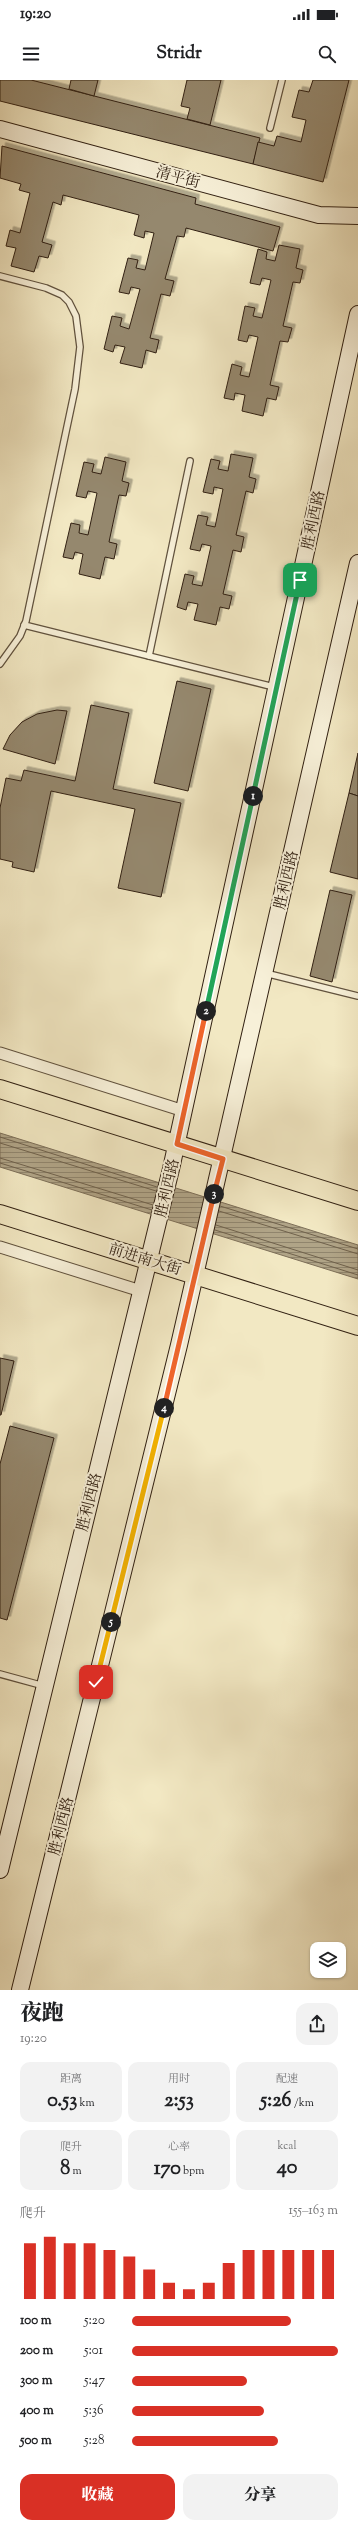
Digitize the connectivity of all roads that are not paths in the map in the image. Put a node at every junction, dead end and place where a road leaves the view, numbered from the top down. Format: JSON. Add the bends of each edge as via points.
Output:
{"nodes":[{"id":1,"x":282,"y":80,"type":"edge"},
{"id":2,"x":270,"y":128,"type":"dead end"},
{"id":3,"x":0,"y":129,"type":"edge"},
{"id":4,"x":358,"y":216,"type":"edge"},
{"id":5,"x":0,"y":276,"type":"edge"},
{"id":6,"x":358,"y":314,"type":"edge"},
{"id":7,"x":190,"y":461,"type":"dead end"},
{"id":8,"x":358,"y":563,"type":"edge"},
{"id":9,"x":24,"y":625,"type":"junction"},
{"id":10,"x":149,"y":656,"type":"junction"},
{"id":11,"x":0,"y":664,"type":"edge"},
{"id":12,"x":277,"y":687,"type":"junction"},
{"id":13,"x":265,"y":973,"type":"junction"},
{"id":14,"x":358,"y":996,"type":"edge"},
{"id":15,"x":0,"y":1053,"type":"edge"},
{"id":16,"x":0,"y":1089,"type":"edge"},
{"id":17,"x":184,"y":1111,"type":"junction"},
{"id":18,"x":177,"y":1144,"type":"junction"},
{"id":19,"x":223,"y":1159,"type":"junction"},
{"id":20,"x":358,"y":1201,"type":"edge"},
{"id":21,"x":0,"y":1214,"type":"edge"},
{"id":22,"x":0,"y":1247,"type":"edge"},
{"id":23,"x":149,"y":1261,"type":"junction"},
{"id":24,"x":195,"y":1275,"type":"junction"},
{"id":25,"x":141,"y":1291,"type":"junction"},
{"id":26,"x":358,"y":1326,"type":"edge"},
{"id":27,"x":0,"y":1674,"type":"edge"},
{"id":28,"x":45,"y":1686,"type":"junction"},
{"id":29,"x":0,"y":1870,"type":"edge"},
{"id":30,"x":20,"y":1990,"type":"edge"}],
"edges":[{"from":1,"to":2,"type":"lane"},
{"from":3,"to":4,"type":"main road","name":"清平街","via":[[319,215]]},
{"from":5,"to":9,"type":"lane","via":[[46,288],[62,295],[76,316],[80,347],[75,389]]},
{"from":6,"to":12,"type":"main road","name":"胜利西路"},
{"from":7,"to":10,"type":"lane"},
{"from":8,"to":13,"type":"main road","name":"胜利西路"},
{"from":9,"to":10,"type":"lane"},
{"from":9,"to":11,"type":"lane","via":[[20,636]]},
{"from":10,"to":12,"type":"lane"},
{"from":12,"to":17,"type":"main road","name":"胜利西路"},
{"from":13,"to":14,"type":"lane"},
{"from":13,"to":19,"type":"main road","name":"胜利西路"},
{"from":15,"to":17,"type":"street"},
{"from":16,"to":18,"type":"main road"},
{"from":17,"to":18,"type":"main road","name":"胜利西路"},
{"from":18,"to":19,"type":"main road"},
{"from":18,"to":23,"type":"main road","name":"胜利西路"},
{"from":19,"to":20,"type":"main road"},
{"from":19,"to":24,"type":"main road","name":"胜利西路"},
{"from":21,"to":23,"type":"main road","name":"前进南大街"},
{"from":22,"to":25,"type":"street"},
{"from":23,"to":24,"type":"main road","name":"前进南大街"},
{"from":23,"to":25,"type":"main road","name":"胜利西路"},
{"from":24,"to":26,"type":"main road","name":"前进南大街"},
{"from":24,"to":30,"type":"main road","name":"胜利西路"},
{"from":25,"to":28,"type":"main road","name":"胜利西路"},
{"from":27,"to":28,"type":"lane"},
{"from":28,"to":29,"type":"main road","name":"胜利西路"}]}
